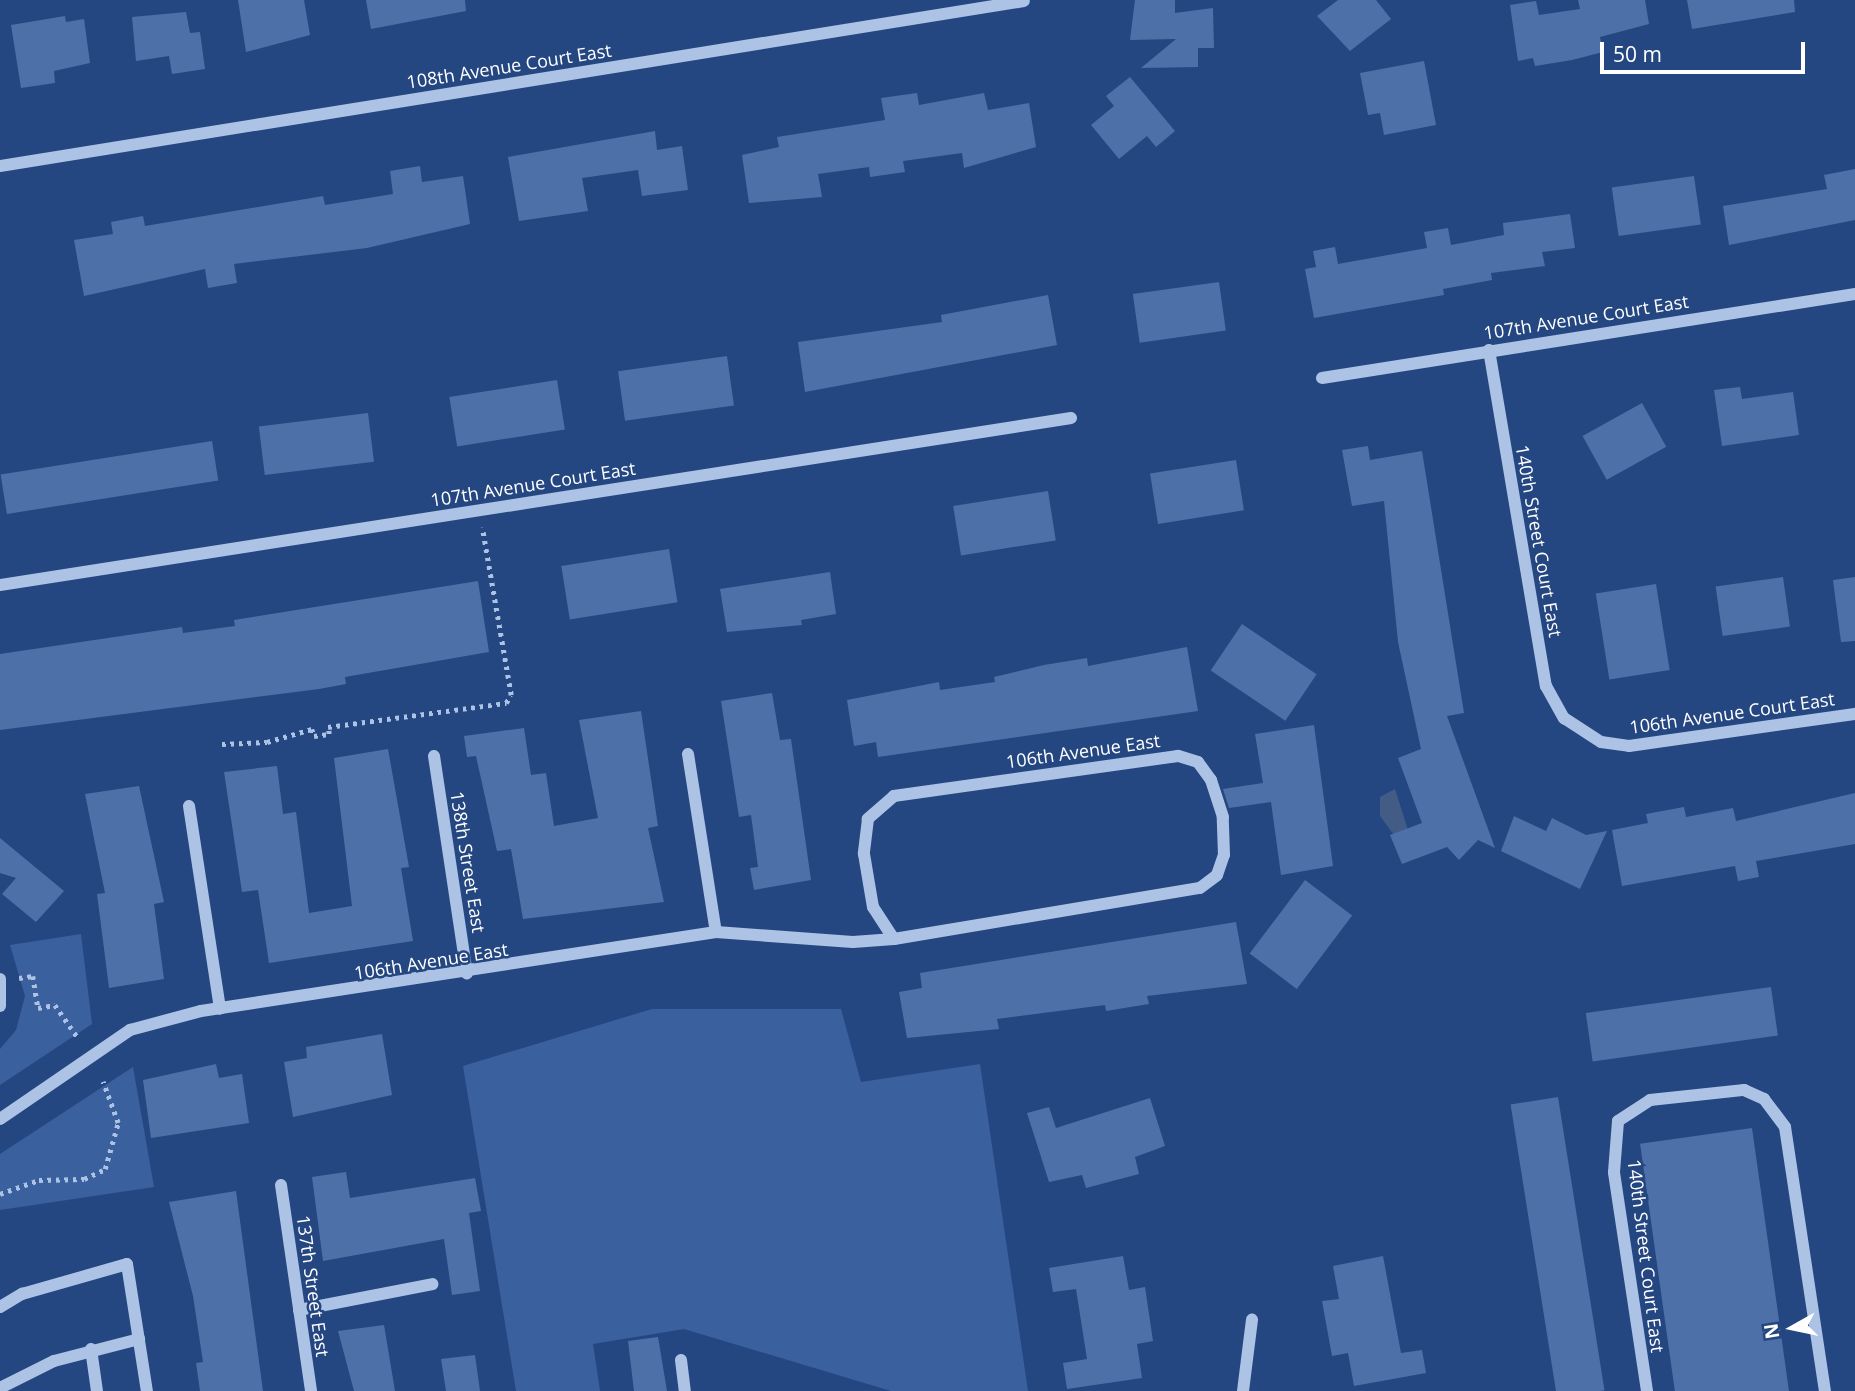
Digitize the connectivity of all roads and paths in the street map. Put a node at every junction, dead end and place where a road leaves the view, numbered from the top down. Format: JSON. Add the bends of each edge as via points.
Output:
{"nodes":[{"id":1,"x":1024,"y":1,"type":"edge"},
{"id":2,"x":0,"y":166,"type":"edge"},
{"id":3,"x":1855,"y":294,"type":"edge"},
{"id":4,"x":1489,"y":350,"type":"junction"},
{"id":5,"x":1322,"y":378,"type":"dead end"},
{"id":6,"x":1071,"y":418,"type":"dead end"},
{"id":7,"x":480,"y":510,"type":"junction"},
{"id":8,"x":0,"y":584,"type":"edge"},
{"id":9,"x":1855,"y":714,"type":"edge"},
{"id":10,"x":1576,"y":729,"type":"joint"},
{"id":11,"x":222,"y":744,"type":"dead end"},
{"id":12,"x":688,"y":754,"type":"dead end"},
{"id":13,"x":434,"y":756,"type":"dead end"},
{"id":14,"x":189,"y":806,"type":"dead end"},
{"id":15,"x":716,"y":932,"type":"junction"},
{"id":16,"x":894,"y":939,"type":"junction"},
{"id":17,"x":467,"y":974,"type":"junction"},
{"id":18,"x":19,"y":978,"type":"dead end"},
{"id":19,"x":0,"y":979,"type":"edge"},
{"id":20,"x":0,"y":1006,"type":"edge"},
{"id":21,"x":220,"y":1009,"type":"junction"},
{"id":22,"x":77,"y":1037,"type":"dead end"},
{"id":23,"x":103,"y":1083,"type":"dead end"},
{"id":24,"x":0,"y":1119,"type":"edge"},
{"id":25,"x":281,"y":1185,"type":"dead end"},
{"id":26,"x":0,"y":1194,"type":"edge"},
{"id":27,"x":433,"y":1284,"type":"dead end"},
{"id":28,"x":0,"y":1307,"type":"edge"},
{"id":29,"x":299,"y":1310,"type":"junction"},
{"id":30,"x":1252,"y":1320,"type":"dead end"},
{"id":31,"x":139,"y":1339,"type":"junction"},
{"id":32,"x":91,"y":1349,"type":"junction"},
{"id":33,"x":681,"y":1360,"type":"dead end"},
{"id":34,"x":0,"y":1388,"type":"edge"},
{"id":35,"x":97,"y":1391,"type":"edge"},
{"id":36,"x":147,"y":1391,"type":"edge"},
{"id":37,"x":311,"y":1391,"type":"edge"},
{"id":38,"x":685,"y":1391,"type":"edge"},
{"id":39,"x":1243,"y":1391,"type":"edge"},
{"id":40,"x":1647,"y":1391,"type":"edge"},
{"id":41,"x":1825,"y":1391,"type":"edge"}],
"edges":[{"from":1,"to":2,"type":"street","name":"108th Avenue Court East"},
{"from":3,"to":4,"type":"street","name":"107th Avenue Court East"},
{"from":4,"to":5,"type":"street","name":"107th Avenue Court East"},
{"from":4,"to":10,"type":"street","name":"140th Street Court East","via":[[1546,686]]},
{"from":6,"to":7,"type":"street","name":"107th Avenue Court East"},
{"from":7,"to":8,"type":"street","name":"107th Avenue Court East"},
{"from":7,"to":11,"type":"path","via":[[511,695],[506,703],[334,726],[313,736],[312,729],[267,742]]},
{"from":9,"to":10,"type":"street","name":"106th Avenue Court East","via":[[1629,747],[1601,742]]},
{"from":12,"to":15,"type":"street"},
{"from":13,"to":17,"type":"street","name":"138th Street East"},
{"from":14,"to":21,"type":"street"},
{"from":15,"to":16,"type":"street","name":"106th Avenue East","via":[[762,930],[853,942]]},
{"from":15,"to":17,"type":"street","name":"106th Avenue East"},
{"from":16,"to":16,"type":"street","name":"106th Avenue East","via":[[1200,888],[1217,875],[1224,855],[1223,817],[1211,780],[1198,762],[1178,756],[894,796],[868,819],[864,854],[873,907]]},
{"from":17,"to":21,"type":"street","name":"106th Avenue East"},
{"from":18,"to":22,"type":"path","via":[[33,976],[38,1008],[55,1005]]},
{"from":19,"to":20,"type":"street"},
{"from":21,"to":24,"type":"street","name":"106th Avenue East","via":[[130,1030]]},
{"from":23,"to":26,"type":"path","via":[[118,1123],[105,1169]]},
{"from":25,"to":29,"type":"street","name":"137th Street East"},
{"from":27,"to":29,"type":"street"},
{"from":28,"to":31,"type":"street","via":[[22,1294],[127,1264]]},
{"from":29,"to":37,"type":"street","name":"137th Street East"},
{"from":30,"to":39,"type":"street"},
{"from":31,"to":32,"type":"street"},
{"from":31,"to":36,"type":"street"},
{"from":32,"to":34,"type":"street"},
{"from":32,"to":35,"type":"street"},
{"from":33,"to":38,"type":"street"},
{"from":40,"to":41,"type":"street","name":"140th Street Court East","via":[[1614,1172],[1618,1121],[1650,1100],[1744,1090],[1774,1109],[1789,1144]]}]}
